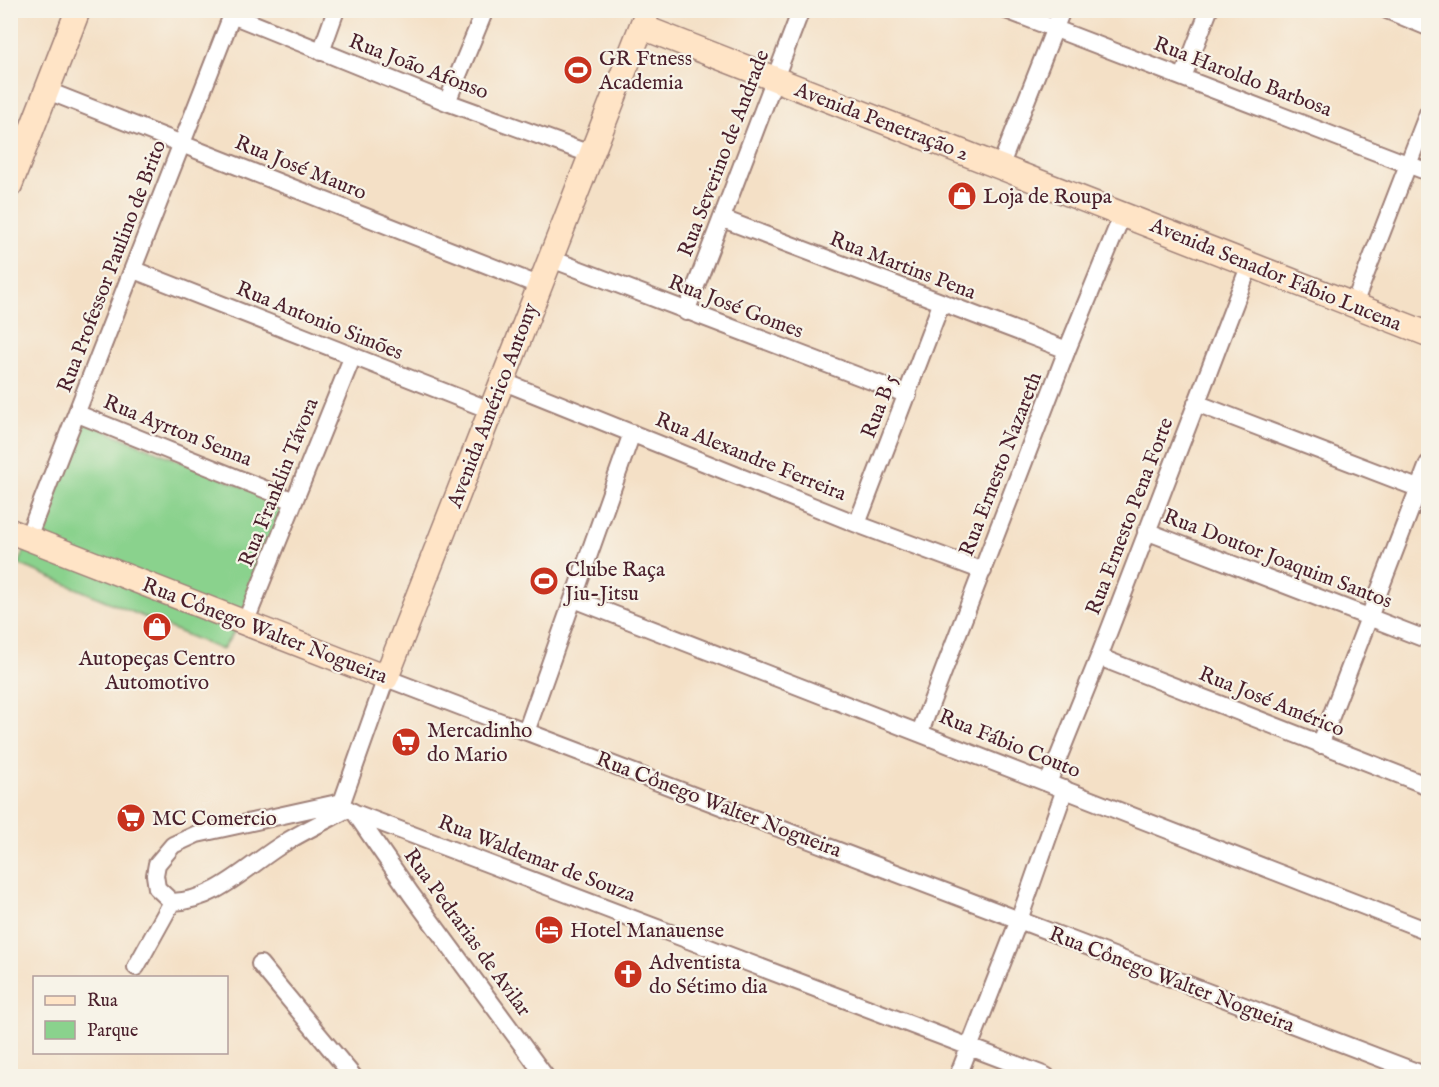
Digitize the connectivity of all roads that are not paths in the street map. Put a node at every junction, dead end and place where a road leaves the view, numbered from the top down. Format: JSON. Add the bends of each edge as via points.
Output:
{"nodes":[{"id":1,"x":78,"y":10,"type":"edge"},
{"id":2,"x":336,"y":10,"type":"edge"},
{"id":3,"x":485,"y":10,"type":"edge"},
{"id":4,"x":801,"y":10,"type":"edge"},
{"id":5,"x":1006,"y":10,"type":"edge"},
{"id":6,"x":1062,"y":10,"type":"edge"},
{"id":7,"x":1209,"y":10,"type":"edge"},
{"id":8,"x":1387,"y":10,"type":"edge"},
{"id":9,"x":233,"y":13,"type":"edge"},
{"id":10,"x":645,"y":19,"type":"edge"},
{"id":11,"x":1428,"y":27,"type":"edge"},
{"id":12,"x":1054,"y":30,"type":"junction"},
{"id":13,"x":321,"y":52,"type":"junction"},
{"id":14,"x":1183,"y":76,"type":"junction"},
{"id":15,"x":775,"y":79,"type":"junction"},
{"id":16,"x":48,"y":91,"type":"junction"},
{"id":17,"x":447,"y":102,"type":"junction"},
{"id":18,"x":1428,"y":113,"type":"edge"},
{"id":19,"x":182,"y":144,"type":"junction"},
{"id":20,"x":590,"y":154,"type":"junction"},
{"id":21,"x":1410,"y":165,"type":"junction"},
{"id":22,"x":1000,"y":167,"type":"junction"},
{"id":23,"x":1428,"y":172,"type":"edge"},
{"id":24,"x":10,"y":184,"type":"edge"},
{"id":25,"x":1123,"y":213,"type":"junction"},
{"id":26,"x":723,"y":219,"type":"junction"},
{"id":27,"x":549,"y":258,"type":"junction"},
{"id":28,"x":1250,"y":264,"type":"junction"},
{"id":29,"x":134,"y":270,"type":"junction"},
{"id":30,"x":538,"y":285,"type":"junction"},
{"id":31,"x":941,"y":304,"type":"junction"},
{"id":32,"x":1354,"y":304,"type":"junction"},
{"id":33,"x":686,"y":312,"type":"junction"},
{"id":34,"x":1428,"y":334,"type":"edge"},
{"id":35,"x":1067,"y":351,"type":"junction"},
{"id":36,"x":352,"y":358,"type":"junction"},
{"id":37,"x":502,"y":381,"type":"junction"},
{"id":38,"x":908,"y":395,"type":"junction"},
{"id":39,"x":1196,"y":403,"type":"junction"},
{"id":40,"x":490,"y":410,"type":"junction"},
{"id":41,"x":78,"y":414,"type":"junction"},
{"id":42,"x":632,"y":433,"type":"junction"},
{"id":43,"x":1428,"y":464,"type":"edge"},
{"id":44,"x":1424,"y":491,"type":"edge"},
{"id":45,"x":294,"y":501,"type":"junction"},
{"id":46,"x":857,"y":524,"type":"junction"},
{"id":47,"x":1146,"y":531,"type":"junction"},
{"id":48,"x":19,"y":534,"type":"edge"},
{"id":49,"x":983,"y":571,"type":"junction"},
{"id":50,"x":574,"y":599,"type":"junction"},
{"id":51,"x":1369,"y":617,"type":"junction"},
{"id":52,"x":245,"y":623,"type":"junction"},
{"id":53,"x":1428,"y":640,"type":"edge"},
{"id":54,"x":1099,"y":657,"type":"junction"},
{"id":55,"x":386,"y":678,"type":"junction"},
{"id":56,"x":527,"y":729,"type":"junction"},
{"id":57,"x":920,"y":732,"type":"junction"},
{"id":58,"x":1320,"y":745,"type":"junction"},
{"id":59,"x":1048,"y":783,"type":"junction"},
{"id":60,"x":1428,"y":786,"type":"edge"},
{"id":61,"x":1065,"y":789,"type":"junction"},
{"id":62,"x":348,"y":808,"type":"junction"},
{"id":63,"x":172,"y":902,"type":"junction"},
{"id":64,"x":1019,"y":920,"type":"junction"},
{"id":65,"x":1428,"y":931,"type":"edge"},
{"id":66,"x":260,"y":964,"type":"dead end"},
{"id":67,"x":136,"y":967,"type":"dead end"},
{"id":68,"x":969,"y":1046,"type":"junction"},
{"id":69,"x":353,"y":1077,"type":"edge"},
{"id":70,"x":545,"y":1077,"type":"edge"},
{"id":71,"x":957,"y":1077,"type":"edge"},
{"id":72,"x":1046,"y":1077,"type":"edge"},
{"id":73,"x":1428,"y":1077,"type":"edge"}],
"edges":[{"from":1,"to":16,"type":"street"},
{"from":2,"to":13,"type":"street"},
{"from":3,"to":17,"type":"street"},
{"from":4,"to":15,"type":"street","name":"Rua Severino de Andrade"},
{"from":5,"to":12,"type":"street","name":"Rua Haroldo Barbosa"},
{"from":6,"to":12,"type":"street"},
{"from":7,"to":14,"type":"street"},
{"from":8,"to":11,"type":"street"},
{"from":9,"to":13,"type":"street","name":"Rua João Afonso"},
{"from":9,"to":19,"type":"street","name":"Rua Professor Paulino de Brito"},
{"from":10,"to":15,"type":"street","name":"Avenida Penetração 2"},
{"from":10,"to":20,"type":"street","name":"Avenida Américo Antony"},
{"from":12,"to":14,"type":"street","name":"Rua Haroldo Barbosa"},
{"from":12,"to":22,"type":"street"},
{"from":13,"to":17,"type":"street","name":"Rua João Afonso"},
{"from":14,"to":21,"type":"street","name":"Rua Haroldo Barbosa"},
{"from":15,"to":22,"type":"street","name":"Avenida Penetração 2"},
{"from":15,"to":26,"type":"street","name":"Rua Severino de Andrade"},
{"from":16,"to":19,"type":"street","name":"Rua José Mauro"},
{"from":16,"to":24,"type":"street"},
{"from":17,"to":20,"type":"street","name":"Rua João Afonso"},
{"from":18,"to":21,"type":"street"},
{"from":19,"to":29,"type":"street","name":"Rua Professor Paulino de Brito"},
{"from":19,"to":30,"type":"street","name":"Rua José Mauro"},
{"from":20,"to":27,"type":"street","name":"Avenida Américo Antony"},
{"from":21,"to":23,"type":"street","name":"Rua Haroldo Barbosa"},
{"from":21,"to":32,"type":"street"},
{"from":22,"to":25,"type":"street","name":"Avenida Penetração 2"},
{"from":25,"to":28,"type":"street","name":"Avenida Senador Fábio Lucena"},
{"from":25,"to":35,"type":"street","name":"Rua Ernesto Nazareth"},
{"from":26,"to":31,"type":"street","name":"Rua Martins Pena"},
{"from":26,"to":33,"type":"street","name":"Rua Severino de Andrade"},
{"from":27,"to":30,"type":"street","name":"Avenida Américo Antony"},
{"from":27,"to":33,"type":"street","name":"Rua José Gomes"},
{"from":28,"to":32,"type":"street","name":"Avenida Senador Fábio Lucena"},
{"from":28,"to":39,"type":"street","name":"Rua Ernesto Pena Forte"},
{"from":29,"to":36,"type":"street","name":"Rua Antonio Simões"},
{"from":29,"to":41,"type":"street","name":"Rua Professor Paulino de Brito"},
{"from":30,"to":37,"type":"street","name":"Avenida Américo Antony"},
{"from":31,"to":35,"type":"street","name":"Rua Martins Pena"},
{"from":31,"to":38,"type":"street","name":"Rua B 5"},
{"from":32,"to":34,"type":"street","name":"Avenida Senador Fábio Lucena"},
{"from":33,"to":38,"type":"street","name":"Rua José Gomes"},
{"from":35,"to":49,"type":"street","name":"Rua Ernesto Nazareth"},
{"from":36,"to":40,"type":"street","name":"Rua Antonio Simões"},
{"from":36,"to":45,"type":"street","name":"Rua Franklin Távora"},
{"from":37,"to":40,"type":"street","name":"Avenida Américo Antony"},
{"from":37,"to":42,"type":"street","name":"Rua Alexandre Ferreira"},
{"from":38,"to":46,"type":"street","name":"Rua B 5"},
{"from":39,"to":44,"type":"street"},
{"from":39,"to":47,"type":"street","name":"Rua Ernesto Pena Forte"},
{"from":40,"to":55,"type":"street","name":"Avenida Américo Antony"},
{"from":41,"to":45,"type":"street","name":"Rua Ayrton Senna"},
{"from":41,"to":48,"type":"street","name":"Rua Professor Paulino de Brito"},
{"from":42,"to":46,"type":"street","name":"Rua Alexandre Ferreira"},
{"from":42,"to":50,"type":"street"},
{"from":43,"to":44,"type":"street"},
{"from":44,"to":51,"type":"street"},
{"from":45,"to":52,"type":"street","name":"Rua Franklin Távora"},
{"from":46,"to":49,"type":"street","name":"Rua Alexandre Ferreira"},
{"from":47,"to":51,"type":"street","name":"Rua Doutor Joaquim Santos"},
{"from":47,"to":54,"type":"street","name":"Rua Ernesto Pena Forte"},
{"from":48,"to":52,"type":"street","name":"Rua Cônego Walter Nogueira"},
{"from":49,"to":57,"type":"street","name":"Rua Ernesto Nazareth"},
{"from":50,"to":56,"type":"street"},
{"from":50,"to":57,"type":"street","name":"Rua Fábio Couto"},
{"from":51,"to":53,"type":"street","name":"Rua Doutor Joaquim Santos"},
{"from":51,"to":58,"type":"street"},
{"from":52,"to":55,"type":"street","name":"Rua Cônego Walter Nogueira"},
{"from":54,"to":58,"type":"street","name":"Rua José Américo"},
{"from":54,"to":59,"type":"street","name":"Rua Ernesto Pena Forte"},
{"from":55,"to":56,"type":"street","name":"Rua Cônego Walter Nogueira"},
{"from":55,"to":62,"type":"street","name":"Avenida Américo Antony"},
{"from":56,"to":64,"type":"street","name":"Rua Cônego Walter Nogueira"},
{"from":57,"to":59,"type":"street","name":"Rua Fábio Couto"},
{"from":58,"to":60,"type":"street","name":"Rua José Américo"},
{"from":59,"to":61,"type":"street","name":"Rua Fábio Couto"},
{"from":61,"to":64,"type":"street"},
{"from":61,"to":65,"type":"street","name":"Rua Fábio Couto"},
{"from":62,"to":63,"type":"street","via":[[208,894]]},
{"from":62,"to":63,"type":"street","via":[[197,834],[173,845],[157,864],[155,875],[157,888]]},
{"from":62,"to":68,"type":"street","name":"Rua Waldemar de Souza"},
{"from":62,"to":70,"type":"street","name":"Rua Pedrarias de Avilar"},
{"from":63,"to":67,"type":"street"},
{"from":64,"to":68,"type":"street"},
{"from":64,"to":73,"type":"street","name":"Rua Cônego Walter Nogueira"},
{"from":66,"to":69,"type":"street"},
{"from":68,"to":71,"type":"street"},
{"from":68,"to":72,"type":"street","name":"Rua Waldemar de Souza"}]}
